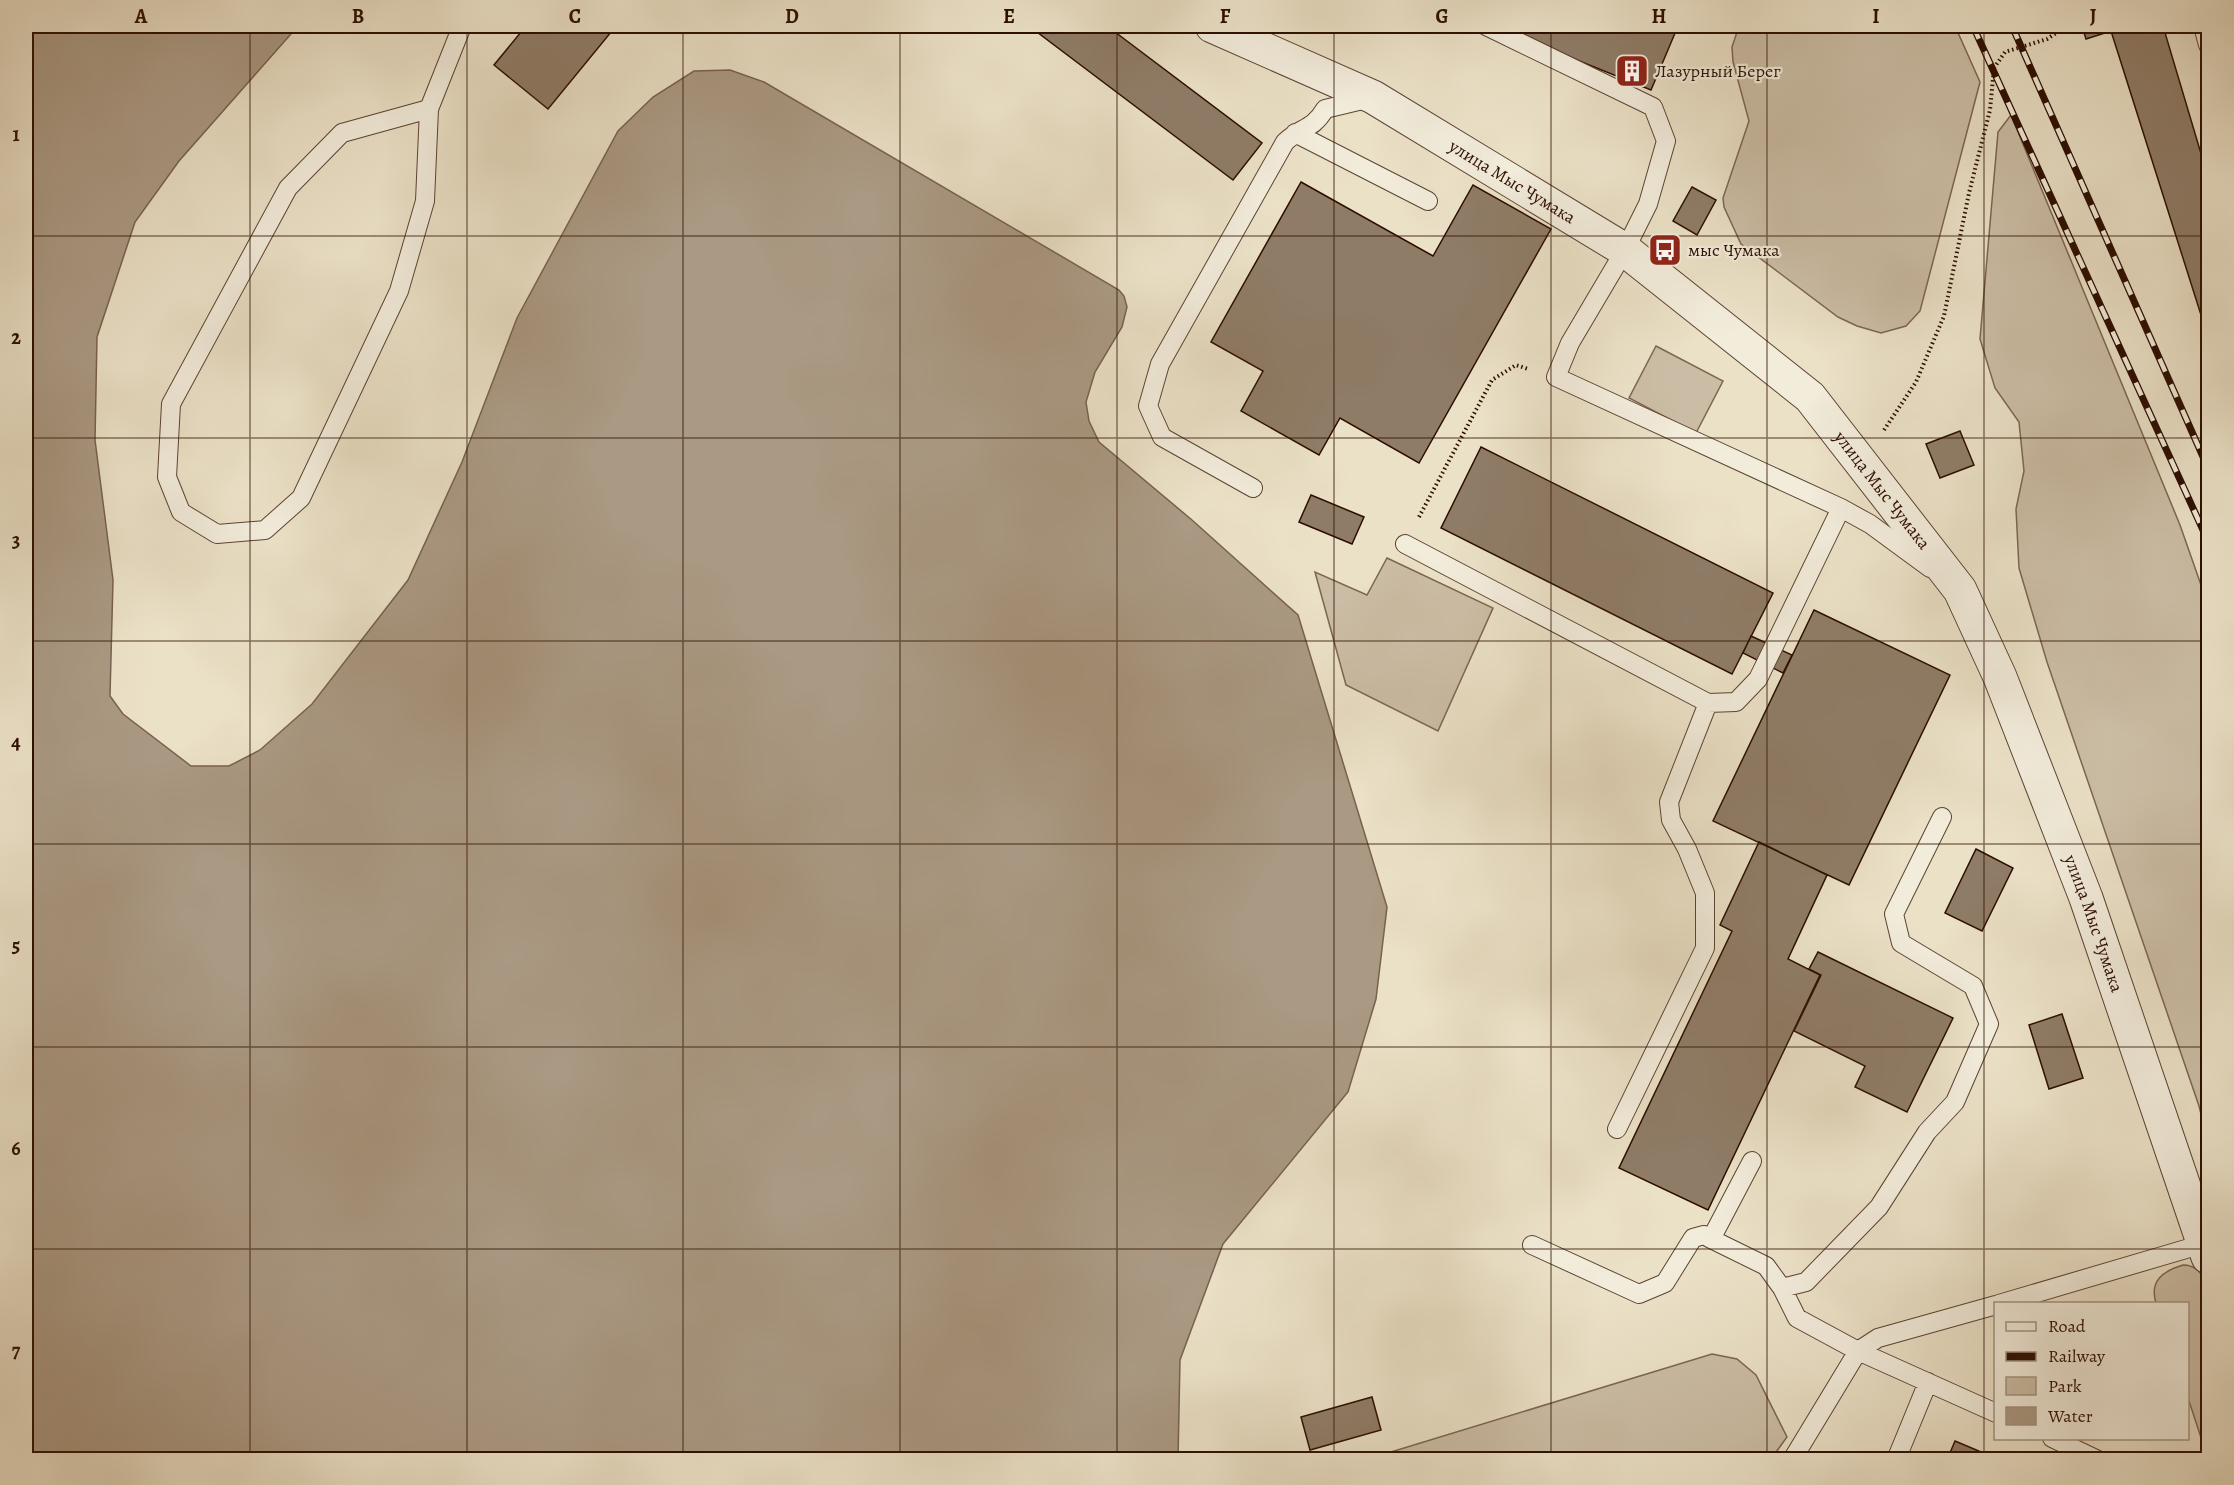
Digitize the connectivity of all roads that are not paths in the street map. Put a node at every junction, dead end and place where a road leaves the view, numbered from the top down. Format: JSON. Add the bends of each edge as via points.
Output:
{"nodes":[{"id":1,"x":462,"y":26,"type":"edge"},
{"id":2,"x":1212,"y":26,"type":"edge"},
{"id":3,"x":1486,"y":26,"type":"edge"},
{"id":4,"x":2203,"y":26,"type":"edge"},
{"id":5,"x":2208,"y":45,"type":"edge"},
{"id":6,"x":1373,"y":97,"type":"junction"},
{"id":7,"x":429,"y":109,"type":"junction"},
{"id":8,"x":1295,"y":133,"type":"junction"},
{"id":9,"x":1428,"y":201,"type":"dead end"},
{"id":10,"x":1625,"y":250,"type":"junction"},
{"id":11,"x":1253,"y":488,"type":"dead end"},
{"id":12,"x":1841,"y":508,"type":"junction"},
{"id":13,"x":1405,"y":544,"type":"road end"},
{"id":14,"x":1960,"y":590,"type":"junction"},
{"id":15,"x":1708,"y":704,"type":"junction"},
{"id":16,"x":1942,"y":817,"type":"dead end"},
{"id":17,"x":1617,"y":1129,"type":"dead end"},
{"id":18,"x":1752,"y":1161,"type":"dead end"},
{"id":19,"x":1711,"y":1239,"type":"junction"},
{"id":20,"x":1532,"y":1245,"type":"dead end"},
{"id":21,"x":2206,"y":1250,"type":"edge"},
{"id":22,"x":1782,"y":1288,"type":"junction"},
{"id":23,"x":2005,"y":1302,"type":"edge"},
{"id":24,"x":1994,"y":1305,"type":"edge"},
{"id":25,"x":1858,"y":1351,"type":"junction"},
{"id":26,"x":1928,"y":1382,"type":"junction"},
{"id":27,"x":1994,"y":1413,"type":"edge"},
{"id":28,"x":2056,"y":1440,"type":"edge"},
{"id":29,"x":1792,"y":1460,"type":"edge"},
{"id":30,"x":1896,"y":1460,"type":"edge"},
{"id":31,"x":2098,"y":1460,"type":"edge"}],
"edges":[{"from":1,"to":7,"type":"lane"},
{"from":2,"to":6,"type":"street","name":"улица Мыс Чумака"},
{"from":3,"to":10,"type":"lane","via":[[1653,107],[1666,141],[1648,204]]},
{"from":4,"to":5,"type":"lane"},
{"from":6,"to":8,"type":"lane","via":[[1325,109],[1316,124]]},
{"from":6,"to":10,"type":"street","name":"улица Мыс Чумака"},
{"from":7,"to":7,"type":"lane","via":[[342,133],[288,188],[171,404],[167,477],[181,512],[217,534],[265,530],[301,498],[399,291],[425,201]]},
{"from":8,"to":9,"type":"lane"},
{"from":8,"to":11,"type":"lane","via":[[1285,142],[1160,364],[1148,406],[1162,437]]},
{"from":10,"to":12,"type":"lane","via":[[1570,343],[1556,377]]},
{"from":10,"to":14,"type":"street","name":"улица Мыс Чумака","via":[[1809,397]]},
{"from":12,"to":14,"type":"lane","via":[[1870,524]]},
{"from":12,"to":15,"type":"lane","via":[[1758,679],[1736,702]]},
{"from":13,"to":15,"type":"lane"},
{"from":14,"to":21,"type":"street","name":"улица Мыс Чумака","via":[[2000,677],[2085,898]]},
{"from":15,"to":17,"type":"lane","via":[[1669,802],[1671,820],[1688,849],[1705,893],[1705,948]]},
{"from":16,"to":22,"type":"lane","via":[[1894,914],[1900,943],[1973,986],[1989,1024],[1955,1102],[1927,1132],[1879,1207],[1806,1282]]},
{"from":18,"to":19,"type":"lane"},
{"from":19,"to":20,"type":"lane","via":[[1704,1235],[1694,1238],[1665,1283],[1639,1294]]},
{"from":19,"to":22,"type":"lane","via":[[1766,1266]]},
{"from":21,"to":23,"type":"lane"},
{"from":22,"to":25,"type":"lane","via":[[1797,1318]]},
{"from":24,"to":25,"type":"lane","via":[[1878,1338]]},
{"from":25,"to":26,"type":"lane"},
{"from":25,"to":29,"type":"lane"},
{"from":26,"to":27,"type":"lane"},
{"from":26,"to":30,"type":"lane"},
{"from":28,"to":31,"type":"lane"}]}
